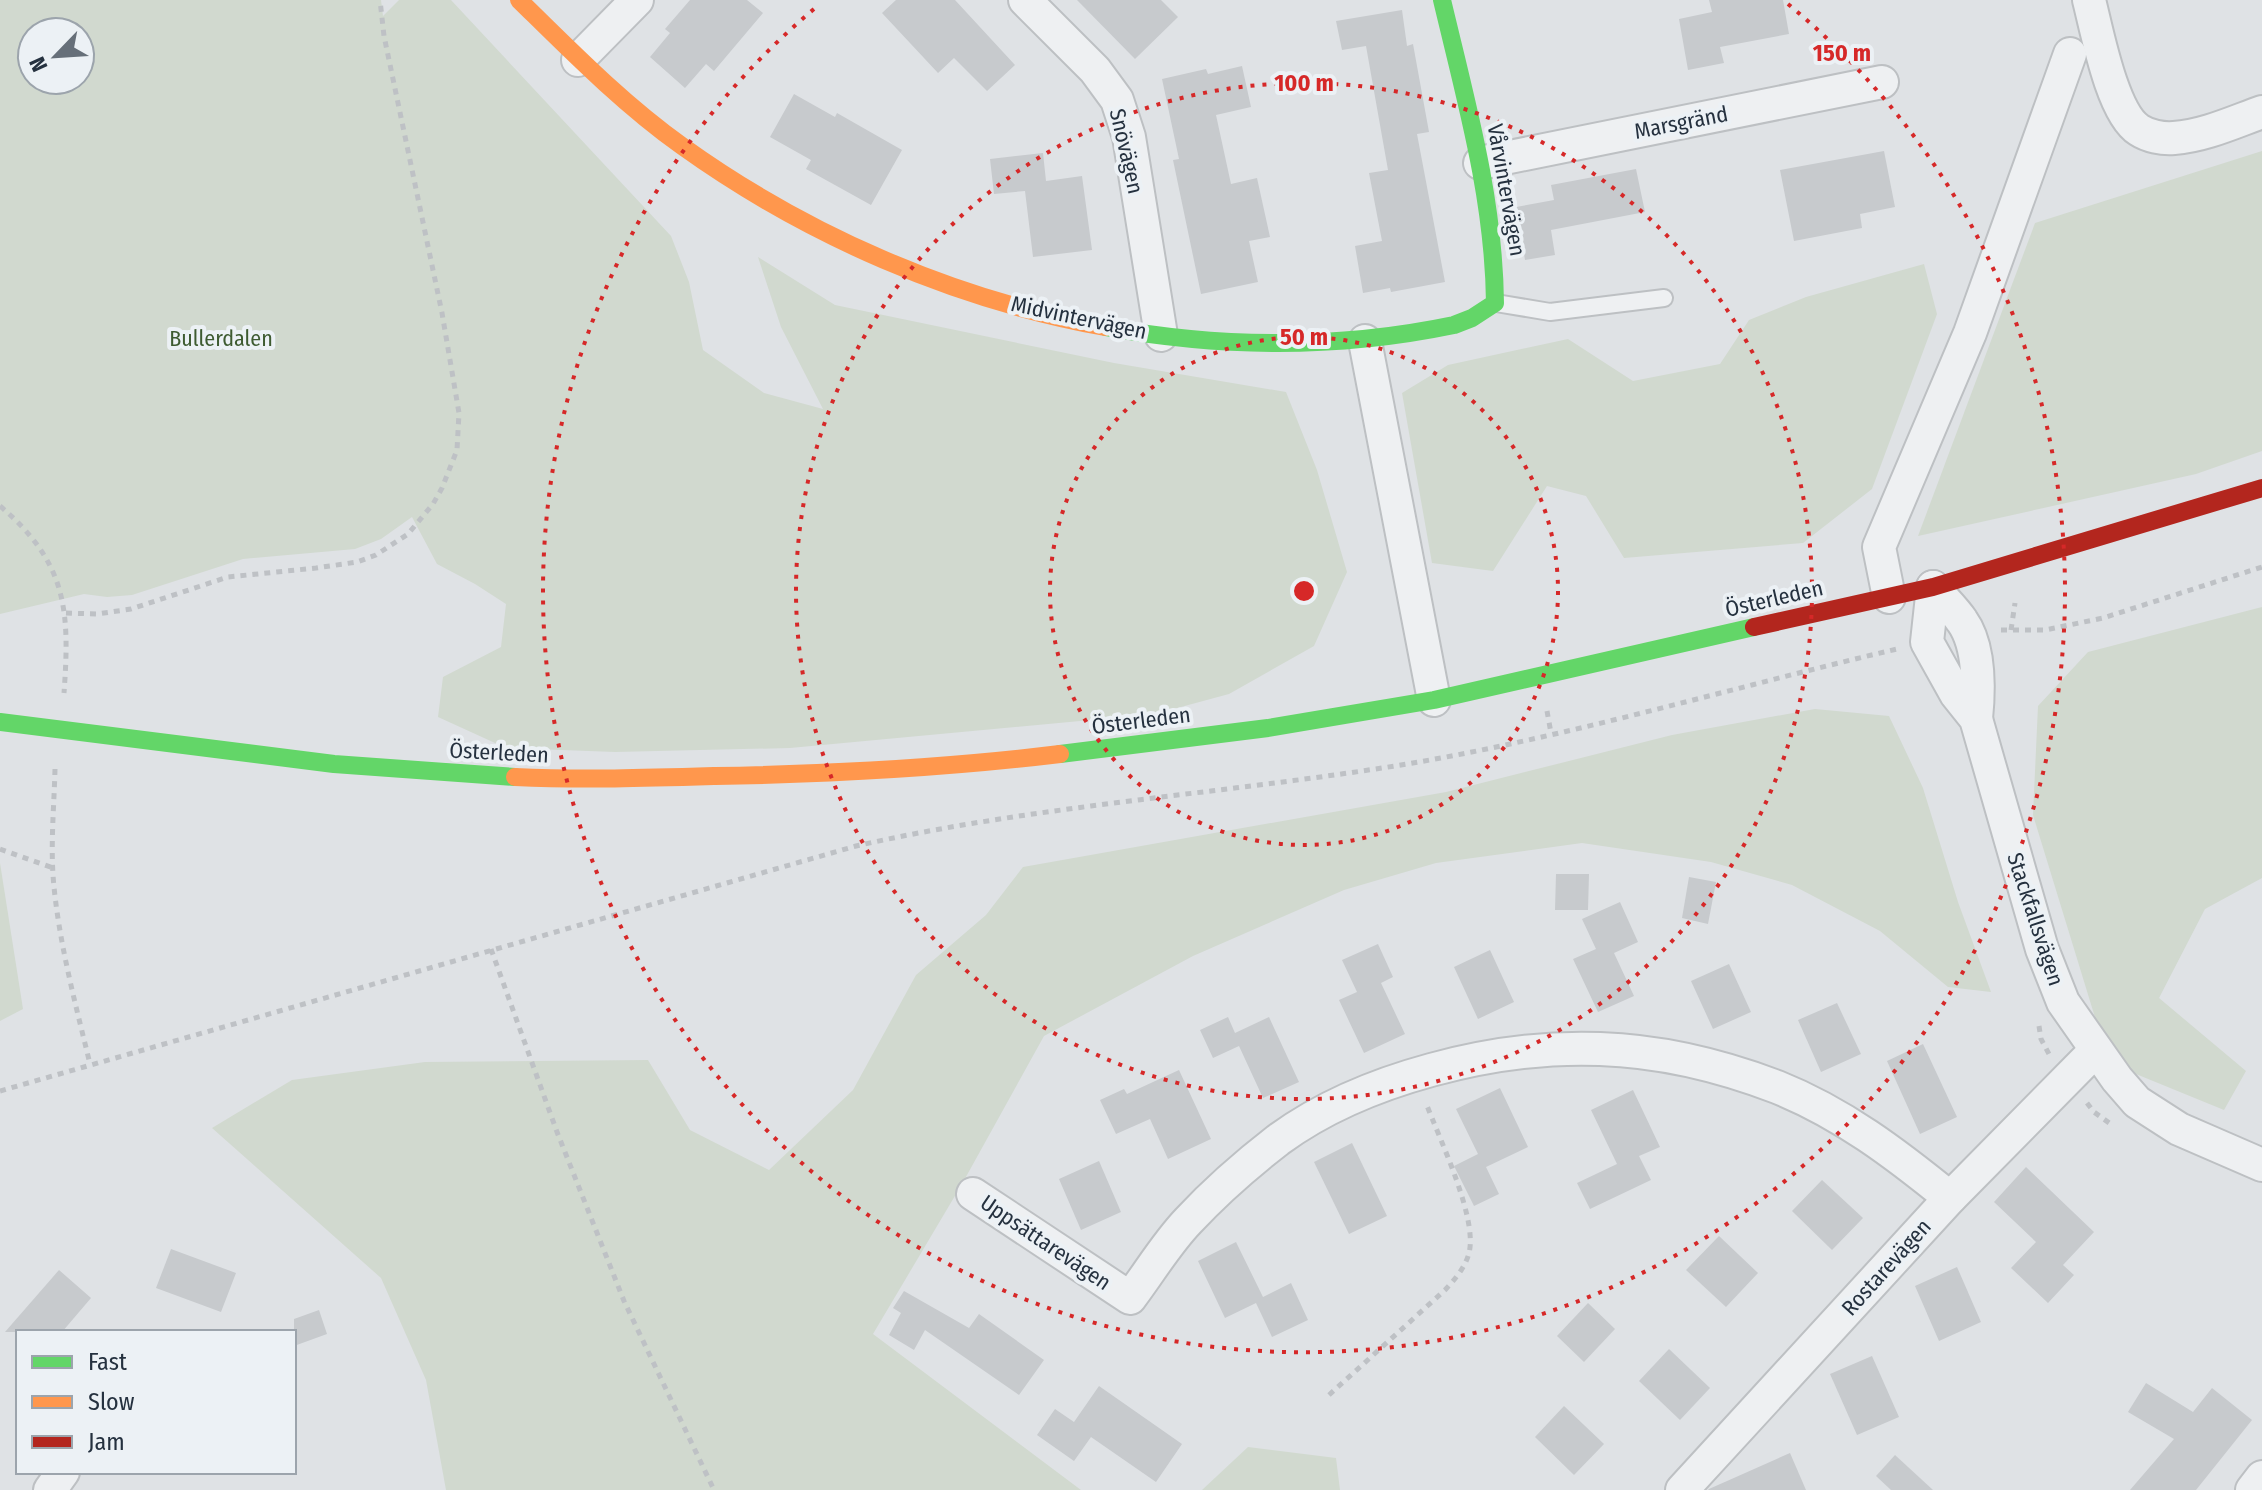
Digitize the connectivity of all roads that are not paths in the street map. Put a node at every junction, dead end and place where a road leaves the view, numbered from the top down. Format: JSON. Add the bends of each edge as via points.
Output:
{"nodes":[{"id":1,"x":519,"y":0,"type":"edge"},
{"id":2,"x":637,"y":0,"type":"edge"},
{"id":3,"x":1025,"y":0,"type":"edge"},
{"id":4,"x":1442,"y":0,"type":"edge"},
{"id":5,"x":2089,"y":0,"type":"edge"},
{"id":6,"x":2070,"y":54,"type":"dead end"},
{"id":7,"x":578,"y":60,"type":"junction"},
{"id":8,"x":1882,"y":82,"type":"dead end"},
{"id":9,"x":2262,"y":112,"type":"edge"},
{"id":10,"x":1480,"y":163,"type":"junction"},
{"id":11,"x":1664,"y":298,"type":"dead end"},
{"id":12,"x":1495,"y":303,"type":"junction"},
{"id":13,"x":1161,"y":335,"type":"junction"},
{"id":14,"x":1365,"y":341,"type":"junction"},
{"id":15,"x":2262,"y":488,"type":"edge"},
{"id":16,"x":1933,"y":587,"type":"junction"},
{"id":17,"x":1889,"y":597,"type":"junction"},
{"id":18,"x":1434,"y":700,"type":"junction"},
{"id":19,"x":0,"y":722,"type":"edge"},
{"id":20,"x":2096,"y":1050,"type":"junction"},
{"id":21,"x":2258,"y":1153,"type":"edge"},
{"id":22,"x":973,"y":1194,"type":"dead end"},
{"id":23,"x":1950,"y":1198,"type":"junction"},
{"id":24,"x":2262,"y":1477,"type":"edge"},
{"id":25,"x":1682,"y":1490,"type":"edge"},
{"id":26,"x":2252,"y":1490,"type":"edge"}],
"edges":[{"from":1,"to":7,"type":"main road","name":"Midvintervägen"},
{"from":2,"to":7,"type":"street"},
{"from":3,"to":13,"type":"street","name":"Snövägen","via":[[1095,70],[1117,100],[1129,137]]},
{"from":4,"to":10,"type":"main road","name":"Vårvintervägen"},
{"from":5,"to":9,"type":"street","via":[[2111,82],[2137,129],[2174,138]]},
{"from":6,"to":17,"type":"street","via":[[1970,333],[1879,547]]},
{"from":7,"to":13,"type":"main road","name":"Midvintervägen","via":[[681,146],[825,231],[892,262],[1029,309]]},
{"from":8,"to":10,"type":"street","name":"Marsgränd"},
{"from":10,"to":12,"type":"main road","name":"Vårvintervägen","via":[[1496,261]]},
{"from":11,"to":12,"type":"lane","via":[[1550,312]]},
{"from":12,"to":14,"type":"main road","via":[[1465,322]]},
{"from":13,"to":14,"type":"main road","name":"Midvintervägen","via":[[1272,344]]},
{"from":14,"to":18,"type":"street"},
{"from":15,"to":16,"type":"main road","name":"Österleden"},
{"from":16,"to":17,"type":"main road","name":"Österleden"},
{"from":16,"to":20,"type":"street","name":"Stackfallsvägen","via":[[1969,633],[1980,685],[1976,719],[2042,949],[2063,1002]]},
{"from":17,"to":18,"type":"main road","name":"Österleden"},
{"from":18,"to":19,"type":"main road","name":"Österleden","via":[[1252,730],[977,764],[857,773],[573,780],[334,764]]},
{"from":20,"to":21,"type":"street","name":"Stackfallsvägen","via":[[2137,1102],[2179,1129]]},
{"from":20,"to":23,"type":"street","name":"Rostarevägen"},
{"from":22,"to":23,"type":"street","name":"Uppsättarevägen","via":[[1130,1298],[1187,1223],[1232,1179],[1280,1139],[1338,1105],[1402,1077],[1468,1061],[1533,1051],[1599,1049],[1715,1067],[1777,1087],[1889,1149]]},
{"from":23,"to":25,"type":"street","name":"Rostarevägen"},
{"from":24,"to":26,"type":"street"}]}
